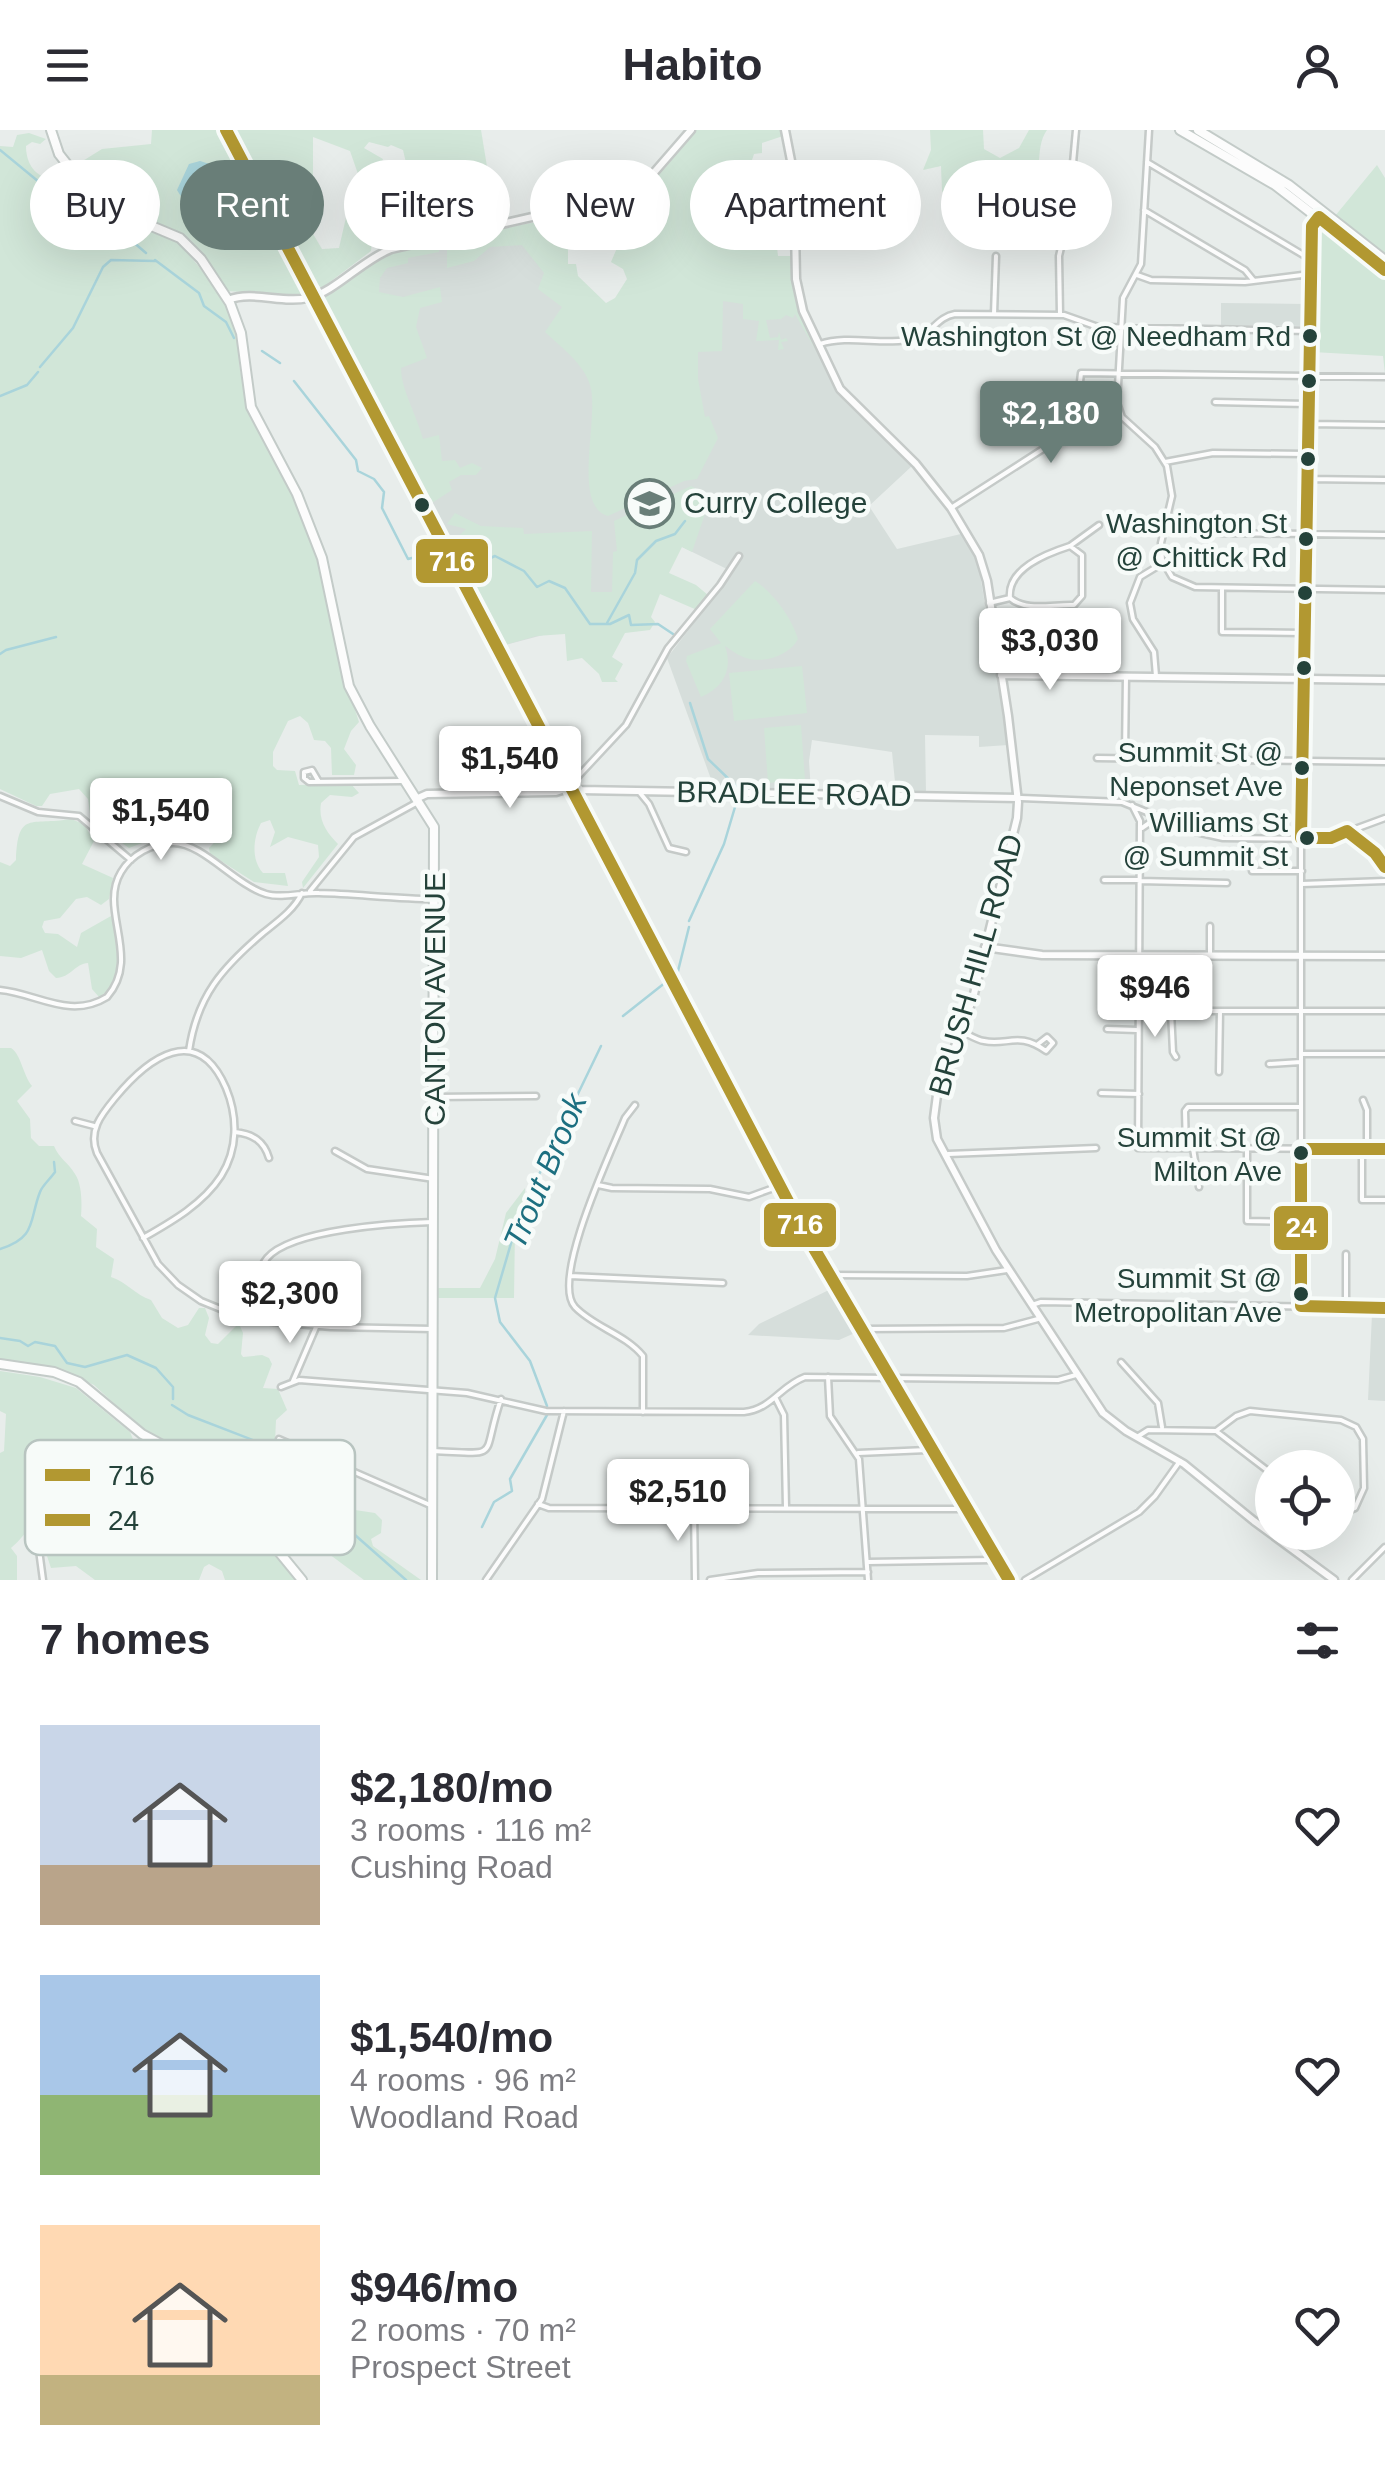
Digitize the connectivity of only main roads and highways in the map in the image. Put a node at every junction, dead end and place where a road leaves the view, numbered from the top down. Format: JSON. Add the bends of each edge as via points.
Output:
{"nodes":[{"id":1,"x":51,"y":130,"type":"edge"},
{"id":2,"x":226,"y":130,"type":"edge"},
{"id":3,"x":1180,"y":130,"type":"edge"},
{"id":4,"x":1198,"y":130,"type":"edge"},
{"id":5,"x":1323,"y":215,"type":"junction"},
{"id":6,"x":1385,"y":260,"type":"edge"},
{"id":7,"x":1385,"y":270,"type":"edge"},
{"id":8,"x":0,"y":1364,"type":"edge"},
{"id":9,"x":153,"y":1440,"type":"edge"},
{"id":10,"x":281,"y":1555,"type":"edge"},
{"id":11,"x":302,"y":1580,"type":"edge"},
{"id":12,"x":432,"y":1580,"type":"edge"},
{"id":13,"x":1010,"y":1580,"type":"edge"}],
"edges":[{"from":1,"to":12,"type":"main road","name":"CANTON AVENUE","via":[[59,154],[92,196],[178,236],[228,300],[241,332],[254,414],[319,549],[349,686],[434,830]]},
{"from":2,"to":13,"type":"highway","via":[[779,1186]]},
{"from":3,"to":5,"type":"main road"},
{"from":4,"to":5,"type":"main road","via":[[1265,168]]},
{"from":5,"to":6,"type":"main road"},
{"from":5,"to":7,"type":"main road"},
{"from":8,"to":9,"type":"main road","via":[[82,1383]]},
{"from":10,"to":11,"type":"main road"}]}
